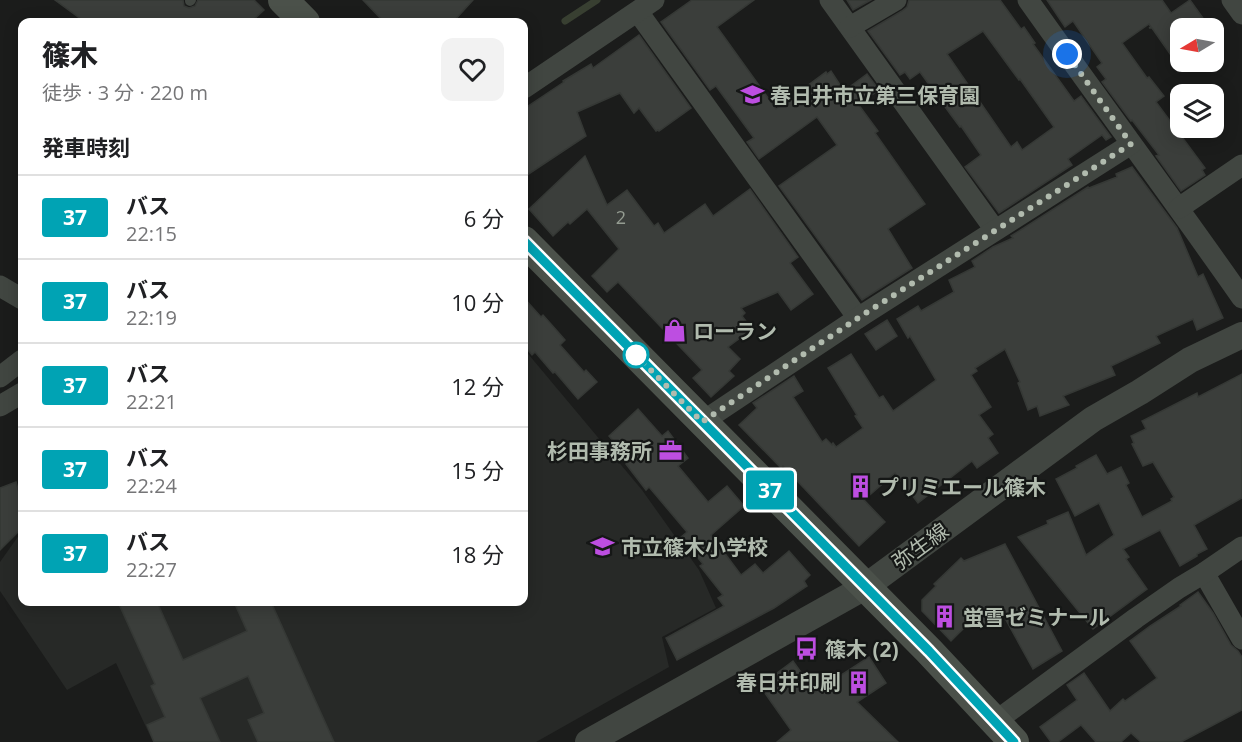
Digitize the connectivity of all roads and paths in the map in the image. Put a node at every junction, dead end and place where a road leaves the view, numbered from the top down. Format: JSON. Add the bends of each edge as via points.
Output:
{"nodes":[{"id":1,"x":283,"y":0,"type":"edge"},
{"id":2,"x":830,"y":0,"type":"edge"},
{"id":3,"x":896,"y":0,"type":"edge"},
{"id":4,"x":1028,"y":0,"type":"edge"},
{"id":5,"x":1232,"y":0,"type":"edge"},
{"id":6,"x":646,"y":6,"type":"edge"},
{"id":7,"x":1242,"y":14,"type":"edge"},
{"id":8,"x":301,"y":18,"type":"edge"},
{"id":9,"x":850,"y":27,"type":"junction"},
{"id":10,"x":528,"y":85,"type":"edge"},
{"id":11,"x":1131,"y":144,"type":"junction"},
{"id":12,"x":1242,"y":165,"type":"edge"},
{"id":13,"x":1179,"y":208,"type":"junction"},
{"id":14,"x":995,"y":230,"type":"junction"},
{"id":15,"x":528,"y":245,"type":"edge"},
{"id":16,"x":0,"y":286,"type":"edge"},
{"id":17,"x":18,"y":297,"type":"edge"},
{"id":18,"x":1242,"y":298,"type":"edge"},
{"id":19,"x":858,"y":318,"type":"junction"},
{"id":20,"x":1242,"y":335,"type":"edge"},
{"id":21,"x":18,"y":363,"type":"edge"},
{"id":22,"x":0,"y":377,"type":"edge"},
{"id":23,"x":18,"y":395,"type":"edge"},
{"id":24,"x":0,"y":406,"type":"edge"},
{"id":25,"x":702,"y":422,"type":"junction"},
{"id":26,"x":1242,"y":548,"type":"edge"},
{"id":27,"x":1204,"y":573,"type":"junction"},
{"id":28,"x":865,"y":587,"type":"junction"},
{"id":29,"x":1242,"y":639,"type":"edge"},
{"id":30,"x":1005,"y":732,"type":"edge"},
{"id":31,"x":588,"y":742,"type":"edge"}],
"edges":[{"from":1,"to":8,"type":"main road"},
{"from":2,"to":9,"type":"street"},
{"from":3,"to":9,"type":"street"},
{"from":4,"to":11,"type":"street"},
{"from":5,"to":7,"type":"street"},
{"from":6,"to":10,"type":"street"},
{"from":6,"to":19,"type":"street"},
{"from":9,"to":14,"type":"street"},
{"from":11,"to":13,"type":"street"},
{"from":11,"to":14,"type":"street"},
{"from":12,"to":13,"type":"street"},
{"from":13,"to":18,"type":"street"},
{"from":14,"to":19,"type":"street"},
{"from":15,"to":25,"type":"main road"},
{"from":16,"to":17,"type":"street"},
{"from":19,"to":25,"type":"street"},
{"from":20,"to":28,"type":"street","name":"弥生線","via":[[1190,360],[1093,419]]},
{"from":21,"to":22,"type":"street"},
{"from":23,"to":24,"type":"street"},
{"from":25,"to":28,"type":"main road"},
{"from":26,"to":27,"type":"street"},
{"from":27,"to":29,"type":"street"},
{"from":27,"to":30,"type":"street","via":[[1136,618]]},
{"from":28,"to":30,"type":"main road"},
{"from":28,"to":31,"type":"street","name":"弥生線"}]}
